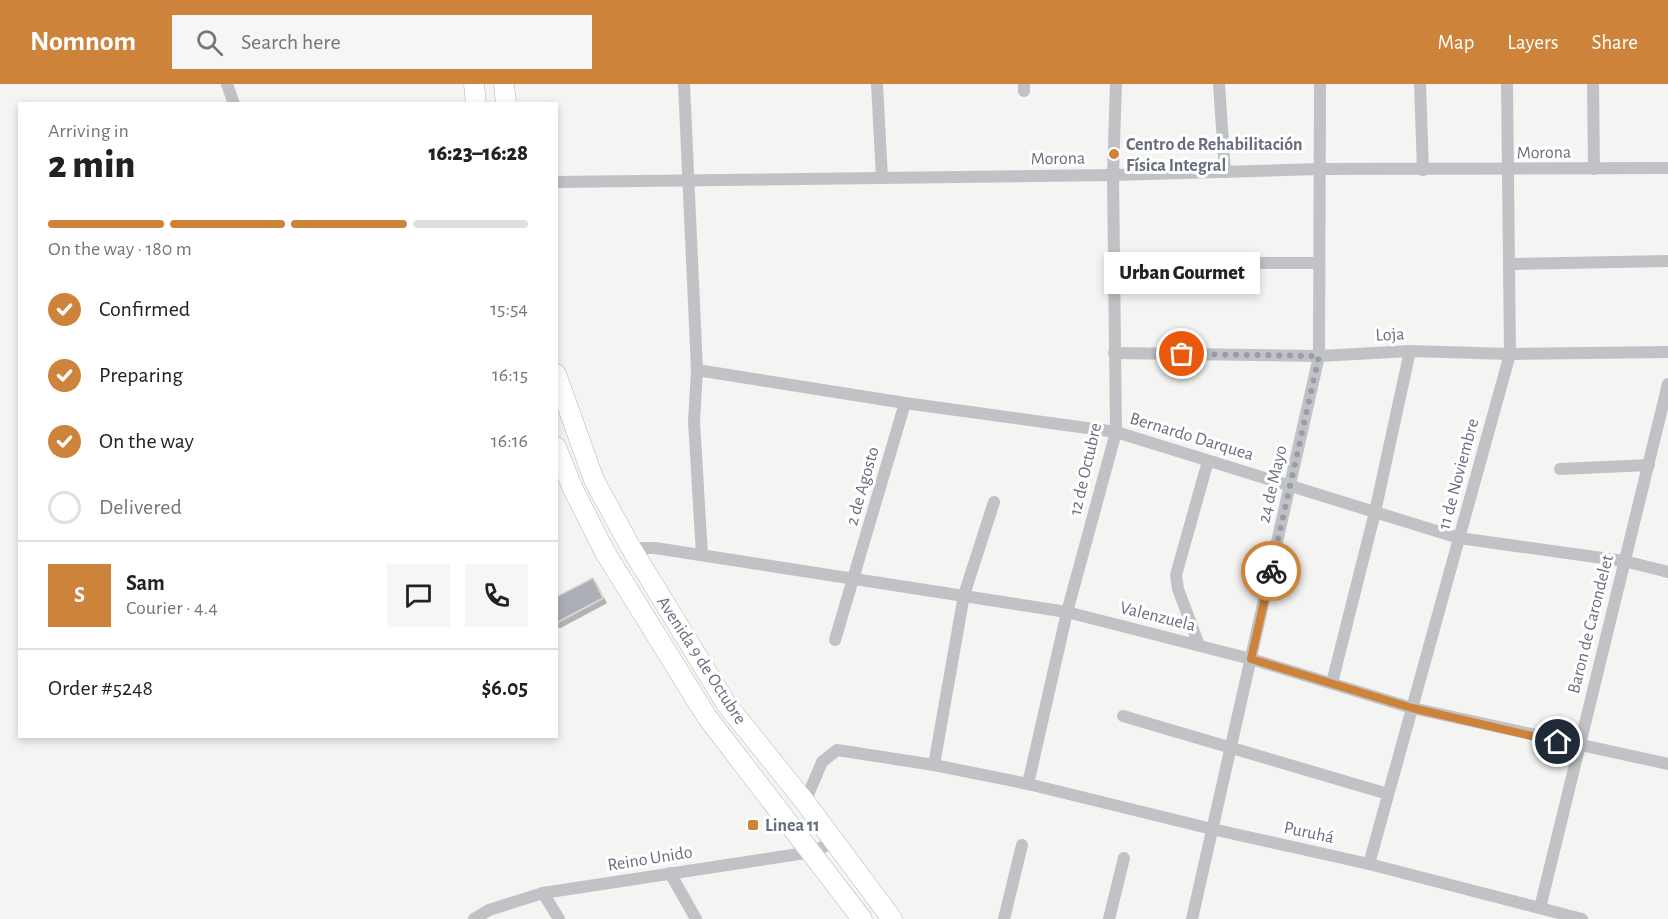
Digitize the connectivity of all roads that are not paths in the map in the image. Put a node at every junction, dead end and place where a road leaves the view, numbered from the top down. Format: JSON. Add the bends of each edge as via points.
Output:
{"nodes":[{"id":1,"x":227,"y":84,"type":"edge"},
{"id":2,"x":474,"y":84,"type":"edge"},
{"id":3,"x":504,"y":84,"type":"edge"},
{"id":4,"x":684,"y":84,"type":"edge"},
{"id":5,"x":877,"y":84,"type":"edge"},
{"id":6,"x":1116,"y":84,"type":"edge"},
{"id":7,"x":1219,"y":84,"type":"edge"},
{"id":8,"x":1320,"y":84,"type":"edge"},
{"id":9,"x":1420,"y":84,"type":"edge"},
{"id":10,"x":1507,"y":84,"type":"edge"},
{"id":11,"x":1593,"y":84,"type":"edge"},
{"id":12,"x":233,"y":102,"type":"edge"},
{"id":13,"x":476,"y":102,"type":"edge"},
{"id":14,"x":506,"y":102,"type":"edge"},
{"id":15,"x":1668,"y":168,"type":"edge"},
{"id":16,"x":1320,"y":169,"type":"junction"},
{"id":17,"x":1594,"y":169,"type":"junction"},
{"id":18,"x":1423,"y":170,"type":"junction"},
{"id":19,"x":1508,"y":170,"type":"junction"},
{"id":20,"x":1225,"y":172,"type":"junction"},
{"id":21,"x":1113,"y":175,"type":"junction"},
{"id":22,"x":882,"y":178,"type":"junction"},
{"id":23,"x":687,"y":179,"type":"junction"},
{"id":24,"x":558,"y":182,"type":"edge"},
{"id":25,"x":1668,"y":261,"type":"edge"},
{"id":26,"x":1116,"y":263,"type":"junction"},
{"id":27,"x":1319,"y":263,"type":"junction"},
{"id":28,"x":1509,"y":264,"type":"junction"},
{"id":29,"x":1410,"y":351,"type":"junction"},
{"id":30,"x":1668,"y":352,"type":"edge"},
{"id":31,"x":1114,"y":353,"type":"junction"},
{"id":32,"x":1510,"y":354,"type":"junction"},
{"id":33,"x":1319,"y":356,"type":"junction"},
{"id":34,"x":697,"y":370,"type":"junction"},
{"id":35,"x":558,"y":380,"type":"edge"},
{"id":36,"x":1668,"y":384,"type":"edge"},
{"id":37,"x":905,"y":403,"type":"junction"},
{"id":38,"x":1116,"y":432,"type":"junction"},
{"id":39,"x":558,"y":452,"type":"edge"},
{"id":40,"x":1208,"y":461,"type":"junction"},
{"id":41,"x":1649,"y":465,"type":"junction"},
{"id":42,"x":1560,"y":469,"type":"dead end"},
{"id":43,"x":1290,"y":486,"type":"junction"},
{"id":44,"x":994,"y":502,"type":"dead end"},
{"id":45,"x":1375,"y":512,"type":"junction"},
{"id":46,"x":1459,"y":538,"type":"junction"},
{"id":47,"x":631,"y":548,"type":"junction"},
{"id":48,"x":702,"y":555,"type":"junction"},
{"id":49,"x":1624,"y":561,"type":"junction"},
{"id":50,"x":1668,"y":572,"type":"edge"},
{"id":51,"x":854,"y":579,"type":"junction"},
{"id":52,"x":964,"y":596,"type":"junction"},
{"id":53,"x":1067,"y":612,"type":"junction"},
{"id":54,"x":836,"y":640,"type":"dead end"},
{"id":55,"x":1198,"y":645,"type":"junction"},
{"id":56,"x":1251,"y":659,"type":"junction"},
{"id":57,"x":1332,"y":683,"type":"junction"},
{"id":58,"x":1412,"y":708,"type":"junction"},
{"id":59,"x":1123,"y":716,"type":"dead end"},
{"id":60,"x":1232,"y":746,"type":"junction"},
{"id":61,"x":1579,"y":747,"type":"junction"},
{"id":62,"x":1668,"y":764,"type":"edge"},
{"id":63,"x":934,"y":765,"type":"junction"},
{"id":64,"x":1028,"y":784,"type":"junction"},
{"id":65,"x":1388,"y":794,"type":"junction"},
{"id":66,"x":805,"y":802,"type":"junction"},
{"id":67,"x":1212,"y":829,"type":"junction"},
{"id":68,"x":834,"y":842,"type":"junction"},
{"id":69,"x":1022,"y":845,"type":"dead end"},
{"id":70,"x":812,"y":852,"type":"junction"},
{"id":71,"x":1124,"y":858,"type":"dead end"},
{"id":72,"x":1369,"y":864,"type":"junction"},
{"id":73,"x":670,"y":873,"type":"junction"},
{"id":74,"x":543,"y":893,"type":"junction"},
{"id":75,"x":1540,"y":908,"type":"junction"},
{"id":76,"x":474,"y":919,"type":"edge"},
{"id":77,"x":559,"y":919,"type":"edge"},
{"id":78,"x":696,"y":919,"type":"edge"},
{"id":79,"x":862,"y":919,"type":"edge"},
{"id":80,"x":892,"y":919,"type":"edge"},
{"id":81,"x":1004,"y":919,"type":"edge"},
{"id":82,"x":1109,"y":919,"type":"edge"},
{"id":83,"x":1192,"y":919,"type":"edge"},
{"id":84,"x":1582,"y":919,"type":"edge"}],
"edges":[{"from":1,"to":12,"type":"street"},
{"from":2,"to":13,"type":"main road"},
{"from":3,"to":14,"type":"main road"},
{"from":4,"to":23,"type":"street"},
{"from":5,"to":22,"type":"street"},
{"from":6,"to":21,"type":"street","name":"12 de Octubre"},
{"from":7,"to":20,"type":"street"},
{"from":8,"to":16,"type":"street","name":"24 de Mayo"},
{"from":9,"to":18,"type":"street"},
{"from":10,"to":19,"type":"street","name":"11 de Noviembre"},
{"from":11,"to":17,"type":"street"},
{"from":15,"to":17,"type":"street","name":"Morona"},
{"from":16,"to":18,"type":"street","name":"Morona"},
{"from":16,"to":20,"type":"street","name":"Morona"},
{"from":16,"to":27,"type":"street","name":"24 de Mayo"},
{"from":17,"to":19,"type":"street","name":"Morona"},
{"from":18,"to":19,"type":"street","name":"Morona"},
{"from":19,"to":28,"type":"street","name":"11 de Noviembre"},
{"from":20,"to":21,"type":"street","name":"Morona"},
{"from":21,"to":22,"type":"street","name":"Morona"},
{"from":21,"to":26,"type":"street","name":"12 de Octubre"},
{"from":22,"to":23,"type":"street","name":"Morona"},
{"from":23,"to":24,"type":"street","name":"Morona"},
{"from":23,"to":34,"type":"street"},
{"from":25,"to":28,"type":"street"},
{"from":26,"to":27,"type":"street"},
{"from":26,"to":31,"type":"street","name":"12 de Octubre"},
{"from":27,"to":33,"type":"street","name":"24 de Mayo"},
{"from":28,"to":32,"type":"street","name":"11 de Noviembre"},
{"from":29,"to":32,"type":"street","name":"Loja"},
{"from":29,"to":33,"type":"street","name":"Loja"},
{"from":29,"to":45,"type":"street"},
{"from":30,"to":32,"type":"street","name":"Loja"},
{"from":31,"to":33,"type":"street","name":"Loja"},
{"from":31,"to":38,"type":"street","name":"12 de Octubre"},
{"from":32,"to":46,"type":"street","name":"11 de Noviembre"},
{"from":33,"to":43,"type":"street","name":"24 de Mayo"},
{"from":34,"to":37,"type":"street","name":"Bernardo Darquea"},
{"from":34,"to":48,"type":"street","via":[[694,421]]},
{"from":35,"to":47,"type":"main road","name":"Avenida 9 de Octubre","via":[[594,480]]},
{"from":36,"to":41,"type":"street","name":"Baron de Carondelet"},
{"from":37,"to":38,"type":"street","name":"Bernardo Darquea"},
{"from":37,"to":51,"type":"street","name":"2 de Agosto"},
{"from":38,"to":40,"type":"street","name":"Bernardo Darquea"},
{"from":38,"to":53,"type":"street","name":"12 de Octubre"},
{"from":39,"to":70,"type":"main road","name":"Avenida 9 de Octubre","via":[[606,554],[707,717]]},
{"from":40,"to":43,"type":"street","name":"Bernardo Darquea"},
{"from":40,"to":55,"type":"street","via":[[1176,575]]},
{"from":41,"to":42,"type":"street"},
{"from":41,"to":49,"type":"street","name":"Baron de Carondelet"},
{"from":43,"to":45,"type":"street","name":"Bernardo Darquea"},
{"from":43,"to":56,"type":"street","name":"24 de Mayo"},
{"from":44,"to":52,"type":"street"},
{"from":45,"to":46,"type":"street","name":"Bernardo Darquea"},
{"from":45,"to":57,"type":"street"},
{"from":46,"to":49,"type":"street","name":"Bernardo Darquea"},
{"from":46,"to":58,"type":"street","name":"11 de Noviembre"},
{"from":47,"to":48,"type":"street","name":"Valenzuela"},
{"from":47,"to":66,"type":"main road","name":"Avenida 9 de Octubre","via":[[727,705]]},
{"from":48,"to":51,"type":"street","name":"Valenzuela"},
{"from":49,"to":50,"type":"street","name":"Bernardo Darquea"},
{"from":49,"to":61,"type":"street","name":"Baron de Carondelet"},
{"from":51,"to":52,"type":"street","name":"Valenzuela"},
{"from":51,"to":54,"type":"street","name":"2 de Agosto"},
{"from":52,"to":53,"type":"street","name":"Valenzuela"},
{"from":52,"to":63,"type":"street"},
{"from":53,"to":55,"type":"street","name":"Valenzuela"},
{"from":53,"to":64,"type":"street","name":"12 de Octubre"},
{"from":55,"to":56,"type":"street","name":"Valenzuela"},
{"from":56,"to":57,"type":"street","name":"Valenzuela"},
{"from":56,"to":60,"type":"street","name":"24 de Mayo"},
{"from":57,"to":58,"type":"street","name":"Valenzuela"},
{"from":58,"to":61,"type":"street","name":"Valenzuela"},
{"from":58,"to":65,"type":"street","name":"11 de Noviembre"},
{"from":59,"to":60,"type":"street"},
{"from":60,"to":65,"type":"street"},
{"from":60,"to":67,"type":"street","name":"24 de Mayo"},
{"from":61,"to":62,"type":"street","name":"Valenzuela"},
{"from":61,"to":75,"type":"street","name":"Baron de Carondelet"},
{"from":63,"to":64,"type":"street","name":"Puruhá"},
{"from":63,"to":66,"type":"street","name":"Puruhá","via":[[837,750],[822,762]]},
{"from":64,"to":67,"type":"street","name":"Puruhá"},
{"from":65,"to":72,"type":"street","name":"11 de Noviembre"},
{"from":66,"to":68,"type":"main road","name":"Avenida 9 de Octubre"},
{"from":67,"to":72,"type":"street","name":"Puruhá"},
{"from":67,"to":83,"type":"street","name":"24 de Mayo"},
{"from":68,"to":70,"type":"street","name":"Reino Unido"},
{"from":68,"to":80,"type":"main road","name":"Avenida 9 de Octubre"},
{"from":69,"to":81,"type":"street"},
{"from":70,"to":73,"type":"street","name":"Reino Unido"},
{"from":70,"to":79,"type":"main road","name":"Avenida 9 de Octubre"},
{"from":71,"to":82,"type":"street"},
{"from":72,"to":75,"type":"street","name":"Puruhá"},
{"from":73,"to":74,"type":"street","name":"Reino Unido"},
{"from":73,"to":78,"type":"street"},
{"from":74,"to":76,"type":"street","name":"Reino Unido","via":[[489,910]]},
{"from":74,"to":77,"type":"street"},
{"from":75,"to":84,"type":"street","name":"Puruhá"}]}
